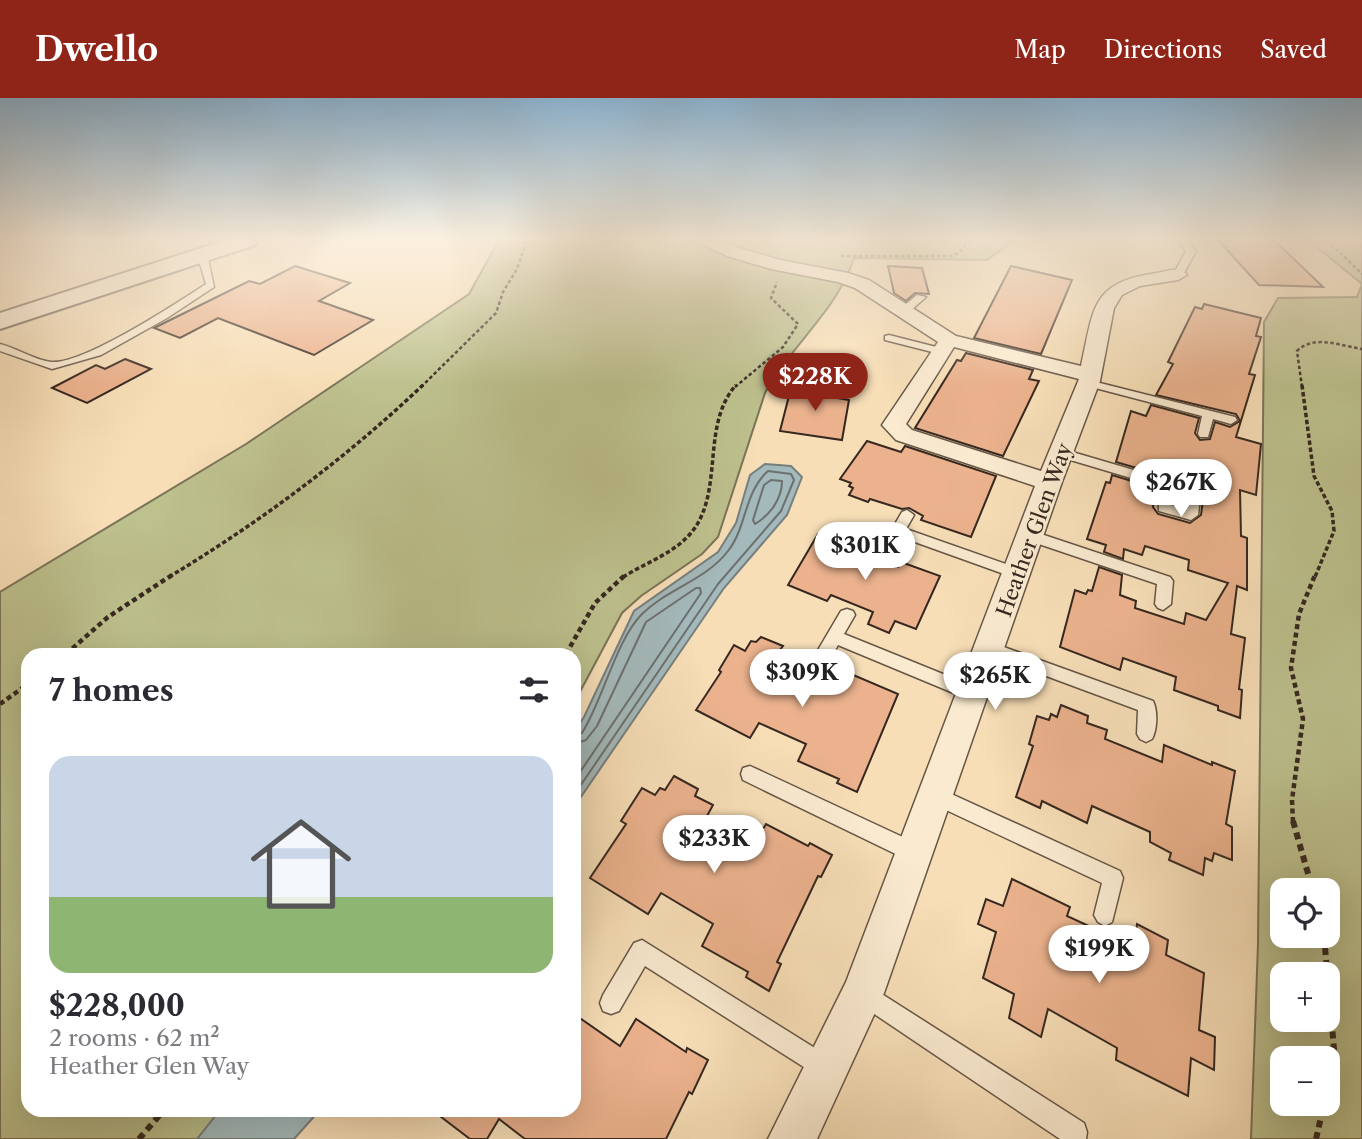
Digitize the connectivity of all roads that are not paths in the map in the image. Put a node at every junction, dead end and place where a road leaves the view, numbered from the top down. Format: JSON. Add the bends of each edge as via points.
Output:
{"nodes":[{"id":1,"x":98,"y":289,"type":"edge"},
{"id":2,"x":205,"y":289,"type":"edge"},
{"id":3,"x":870,"y":289,"type":"edge"},
{"id":4,"x":1120,"y":289,"type":"edge"},
{"id":5,"x":921,"y":297,"type":"dead end"},
{"id":6,"x":905,"y":310,"type":"junction"},
{"id":7,"x":0,"y":321,"type":"edge"},
{"id":8,"x":889,"y":338,"type":"dead end"},
{"id":9,"x":945,"y":346,"type":"junction"},
{"id":10,"x":0,"y":347,"type":"edge"},
{"id":11,"x":1089,"y":379,"type":"junction"},
{"id":12,"x":1208,"y":415,"type":"junction"},
{"id":13,"x":1231,"y":420,"type":"dead end"},
{"id":14,"x":1204,"y":434,"type":"dead end"},
{"id":15,"x":1062,"y":453,"type":"junction"},
{"id":16,"x":1196,"y":473,"type":"dead end"},
{"id":17,"x":1159,"y":477,"type":"junction"},
{"id":18,"x":1049,"y":482,"type":"junction"},
{"id":19,"x":1194,"y":492,"type":"junction"},
{"id":20,"x":907,"y":515,"type":"dead end"},
{"id":21,"x":898,"y":531,"type":"junction"},
{"id":22,"x":1032,"y":536,"type":"junction"},
{"id":23,"x":884,"y":555,"type":"dead end"},
{"id":24,"x":1018,"y":573,"type":"junction"},
{"id":25,"x":1163,"y":604,"type":"dead end"},
{"id":26,"x":847,"y":615,"type":"dead end"},
{"id":27,"x":834,"y":637,"type":"junction"},
{"id":28,"x":990,"y":648,"type":"junction"},
{"id":29,"x":817,"y":667,"type":"dead end"},
{"id":30,"x":974,"y":694,"type":"junction"},
{"id":31,"x":1146,"y":734,"type":"dead end"},
{"id":32,"x":750,"y":774,"type":"dead end"},
{"id":33,"x":936,"y":796,"type":"junction"},
{"id":34,"x":915,"y":853,"type":"junction"},
{"id":35,"x":1105,"y":915,"type":"dead end"},
{"id":36,"x":863,"y":993,"type":"junction"},
{"id":37,"x":611,"y":1003,"type":"dead end"},
{"id":38,"x":828,"y":1070,"type":"junction"},
{"id":39,"x":792,"y":1139,"type":"edge"},
{"id":40,"x":1073,"y":1139,"type":"edge"}],
"edges":[{"from":1,"to":7,"type":"street"},
{"from":2,"to":10,"type":"lane","via":[[97,353],[52,366]]},
{"from":3,"to":6,"type":"street"},
{"from":4,"to":11,"type":"street","name":"Heather Glen Way","via":[[1104,308]]},
{"from":5,"to":6,"type":"lane"},
{"from":6,"to":9,"type":"street"},
{"from":8,"to":9,"type":"lane"},
{"from":9,"to":11,"type":"street"},
{"from":9,"to":18,"type":"street","via":[[894,425],[904,435]]},
{"from":11,"to":12,"type":"lane"},
{"from":11,"to":15,"type":"street","name":"Heather Glen Way"},
{"from":12,"to":13,"type":"lane"},
{"from":12,"to":14,"type":"lane"},
{"from":15,"to":17,"type":"lane"},
{"from":15,"to":18,"type":"street","name":"Heather Glen Way"},
{"from":16,"to":19,"type":"lane"},
{"from":17,"to":19,"type":"lane"},
{"from":17,"to":19,"type":"lane","via":[[1164,508],[1191,515]]},
{"from":18,"to":22,"type":"street","name":"Heather Glen Way"},
{"from":20,"to":21,"type":"lane"},
{"from":21,"to":23,"type":"lane"},
{"from":21,"to":24,"type":"lane"},
{"from":22,"to":24,"type":"street","name":"Heather Glen Way"},
{"from":22,"to":25,"type":"lane","via":[[1165,581]]},
{"from":24,"to":28,"type":"street","name":"Heather Glen Way"},
{"from":26,"to":27,"type":"lane"},
{"from":27,"to":29,"type":"lane"},
{"from":27,"to":30,"type":"lane"},
{"from":28,"to":30,"type":"street","name":"Heather Glen Way"},
{"from":28,"to":31,"type":"lane","via":[[1147,706]]},
{"from":30,"to":33,"type":"street","name":"Heather Glen Way"},
{"from":32,"to":34,"type":"lane"},
{"from":33,"to":34,"type":"street","name":"Heather Glen Way"},
{"from":33,"to":35,"type":"lane","via":[[1113,877]]},
{"from":34,"to":36,"type":"street","name":"Heather Glen Way"},
{"from":36,"to":38,"type":"street","name":"Heather Glen Way"},
{"from":36,"to":40,"type":"lane","via":[[1075,1132]]},
{"from":37,"to":38,"type":"lane","via":[[642,951]]},
{"from":38,"to":39,"type":"street","name":"Heather Glen Way"}]}
